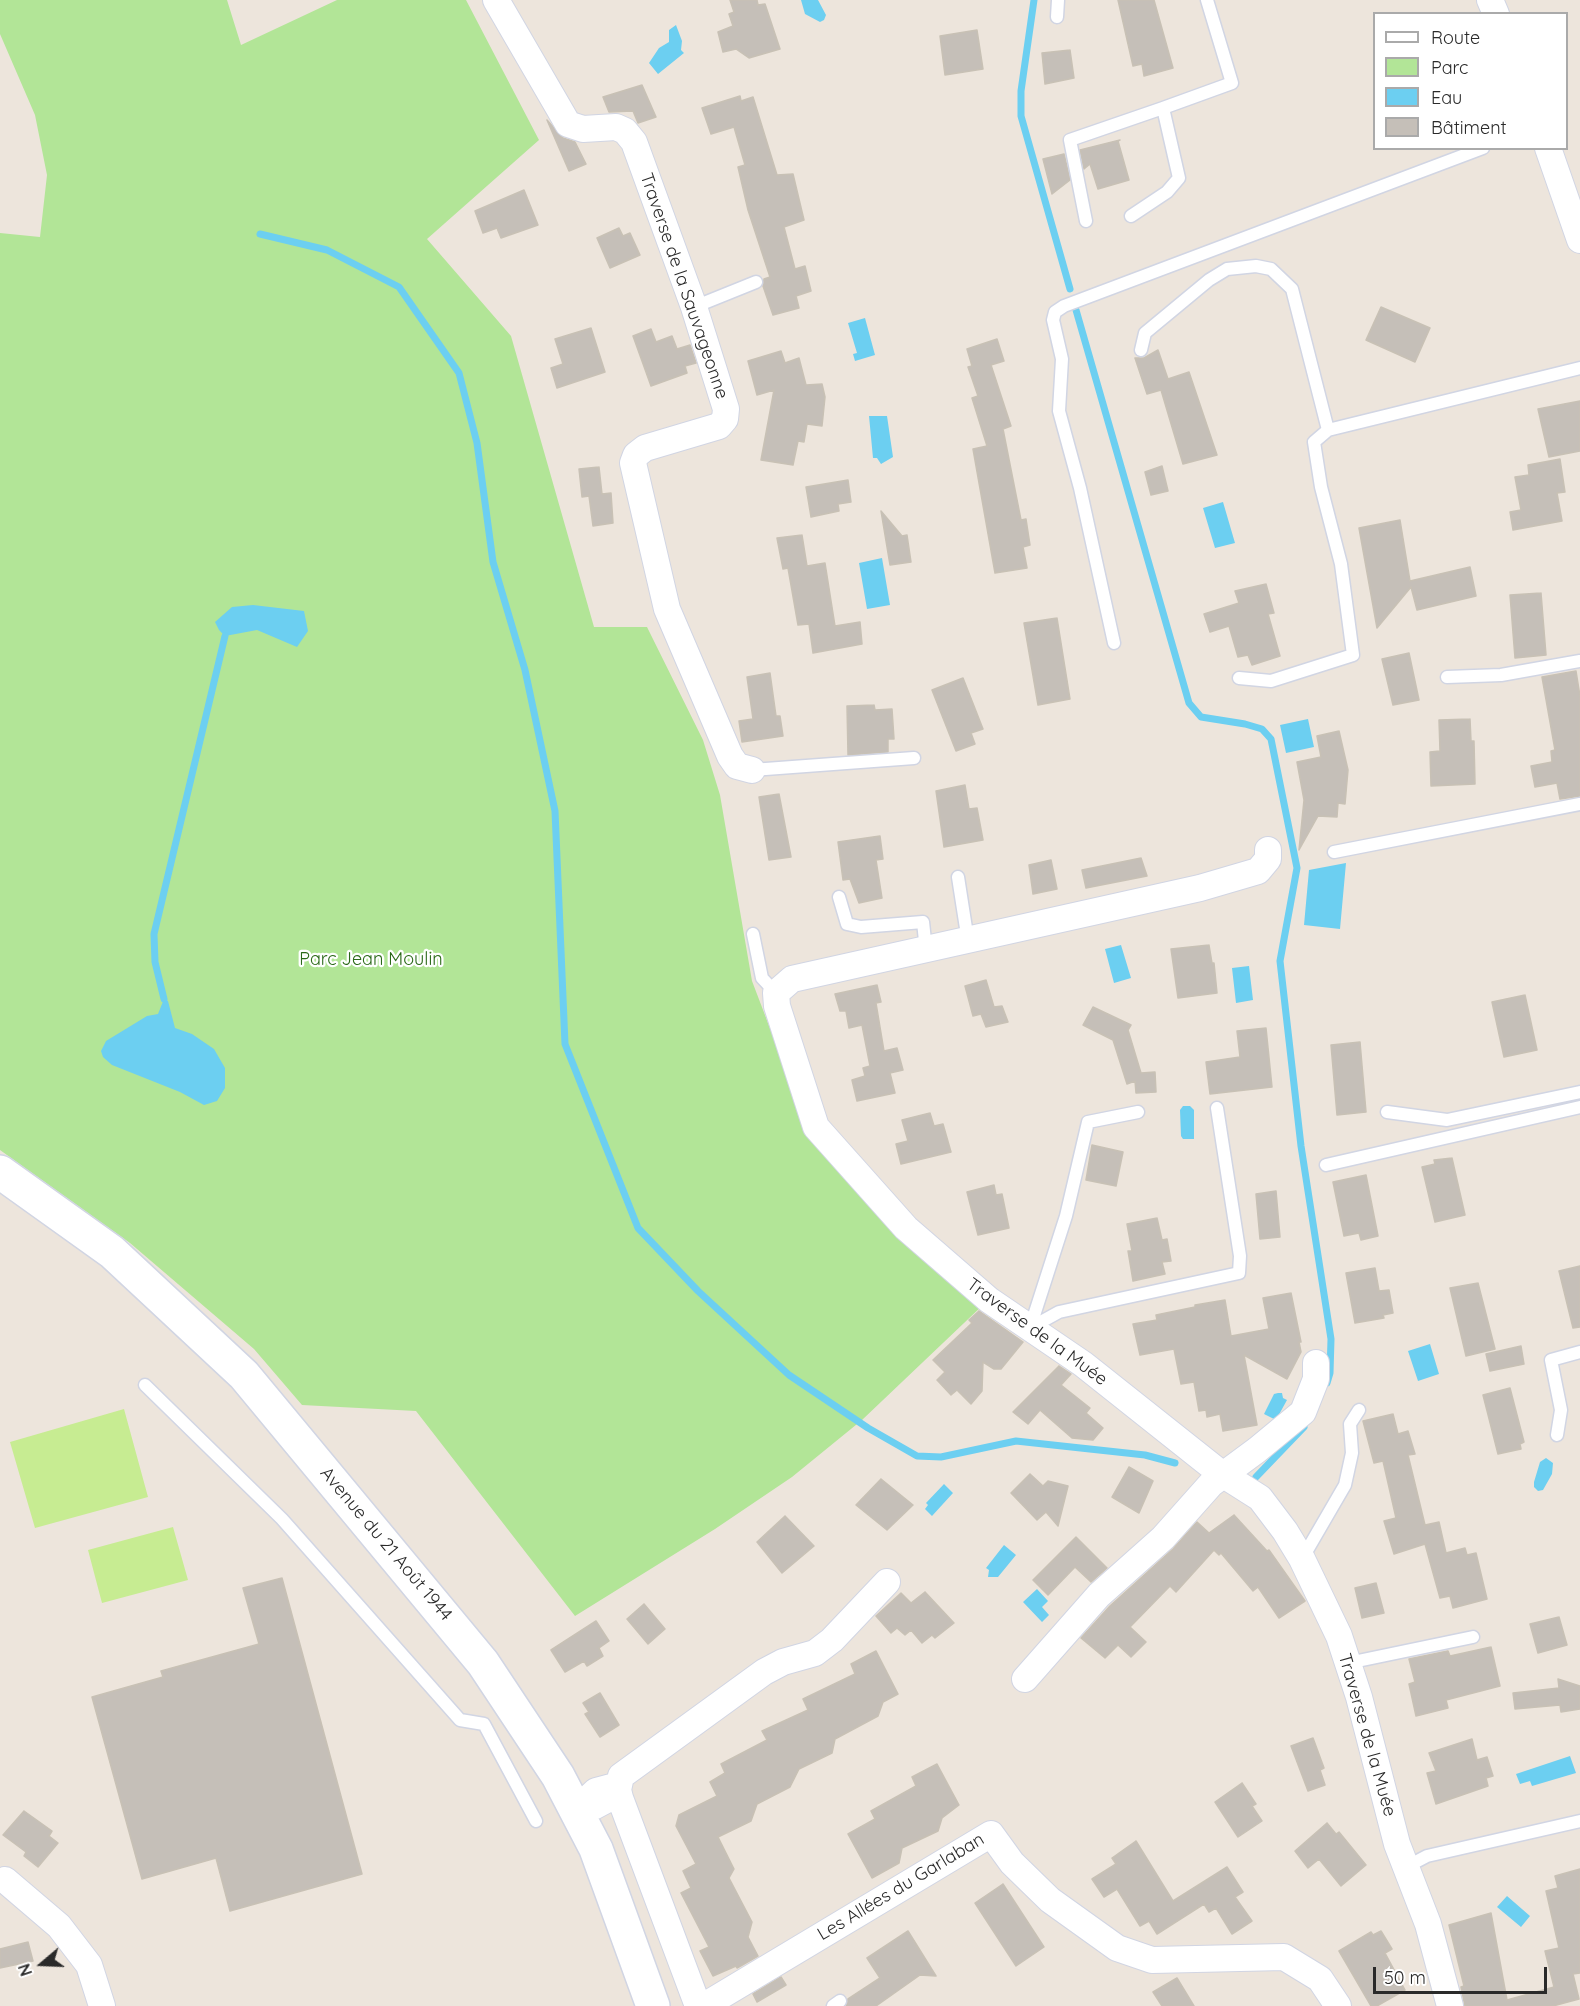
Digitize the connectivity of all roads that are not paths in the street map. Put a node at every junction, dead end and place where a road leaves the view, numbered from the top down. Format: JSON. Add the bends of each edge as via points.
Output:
{"nodes":[{"id":1,"x":496,"y":0,"type":"edge"},
{"id":2,"x":1058,"y":0,"type":"edge"},
{"id":3,"x":1207,"y":0,"type":"edge"},
{"id":4,"x":1057,"y":16,"type":"dead end"},
{"id":5,"x":1163,"y":108,"type":"junction"},
{"id":6,"x":1478,"y":150,"type":"edge"},
{"id":7,"x":1549,"y":150,"type":"edge"},
{"id":8,"x":1131,"y":216,"type":"dead end"},
{"id":9,"x":1086,"y":220,"type":"dead end"},
{"id":10,"x":1580,"y":240,"type":"edge"},
{"id":11,"x":756,"y":282,"type":"dead end"},
{"id":12,"x":694,"y":307,"type":"junction"},
{"id":13,"x":1141,"y":350,"type":"dead end"},
{"id":14,"x":1580,"y":368,"type":"edge"},
{"id":15,"x":1328,"y":430,"type":"junction"},
{"id":16,"x":1114,"y":643,"type":"dead end"},
{"id":17,"x":1580,"y":662,"type":"edge"},
{"id":18,"x":1447,"y":677,"type":"dead end"},
{"id":19,"x":1239,"y":678,"type":"dead end"},
{"id":20,"x":914,"y":758,"type":"dead end"},
{"id":21,"x":752,"y":770,"type":"joint"},
{"id":22,"x":1580,"y":804,"type":"edge"},
{"id":23,"x":1268,"y":850,"type":"dead end"},
{"id":24,"x":1334,"y":852,"type":"dead end"},
{"id":25,"x":958,"y":877,"type":"dead end"},
{"id":26,"x":839,"y":897,"type":"dead end"},
{"id":27,"x":753,"y":934,"type":"dead end"},
{"id":28,"x":968,"y":941,"type":"junction"},
{"id":29,"x":926,"y":950,"type":"junction"},
{"id":30,"x":776,"y":993,"type":"junction"},
{"id":31,"x":1580,"y":1092,"type":"edge"},
{"id":32,"x":1580,"y":1107,"type":"edge"},
{"id":33,"x":1217,"y":1108,"type":"dead end"},
{"id":34,"x":1138,"y":1112,"type":"dead end"},
{"id":35,"x":1387,"y":1112,"type":"dead end"},
{"id":36,"x":1326,"y":1165,"type":"dead end"},
{"id":37,"x":0,"y":1172,"type":"edge"},
{"id":38,"x":1030,"y":1328,"type":"junction"},
{"id":39,"x":1580,"y":1352,"type":"edge"},
{"id":40,"x":1316,"y":1363,"type":"dead end"},
{"id":41,"x":145,"y":1385,"type":"dead end"},
{"id":42,"x":1359,"y":1410,"type":"dead end"},
{"id":43,"x":1557,"y":1435,"type":"dead end"},
{"id":44,"x":1224,"y":1475,"type":"junction"},
{"id":45,"x":1302,"y":1559,"type":"junction"},
{"id":46,"x":886,"y":1582,"type":"dead end"},
{"id":47,"x":1473,"y":1637,"type":"dead end"},
{"id":48,"x":1348,"y":1663,"type":"junction"},
{"id":49,"x":1025,"y":1679,"type":"dead end"},
{"id":50,"x":618,"y":1790,"type":"junction"},
{"id":51,"x":575,"y":1811,"type":"junction"},
{"id":52,"x":536,"y":1821,"type":"dead end"},
{"id":53,"x":1580,"y":1821,"type":"edge"},
{"id":54,"x":1406,"y":1867,"type":"junction"},
{"id":55,"x":5,"y":1880,"type":"dead end"},
{"id":56,"x":102,"y":2006,"type":"edge"},
{"id":57,"x":653,"y":2006,"type":"edge"},
{"id":58,"x":698,"y":2006,"type":"edge"},
{"id":59,"x":704,"y":2006,"type":"edge"},
{"id":60,"x":1338,"y":2006,"type":"edge"},
{"id":61,"x":1450,"y":2006,"type":"edge"}],
"edges":[{"from":1,"to":12,"type":"street","name":"Traverse de la Sauvageonne","via":[[568,124],[583,129],[616,127],[634,142]]},
{"from":2,"to":4,"type":"lane"},
{"from":3,"to":5,"type":"lane","via":[[1232,83]]},
{"from":5,"to":8,"type":"lane","via":[[1179,178],[1167,192]]},
{"from":5,"to":9,"type":"lane","via":[[1070,140]]},
{"from":6,"to":16,"type":"lane","via":[[1075,301],[1056,312],[1053,320],[1062,359],[1059,411]]},
{"from":7,"to":10,"type":"street"},
{"from":11,"to":12,"type":"lane"},
{"from":12,"to":21,"type":"street","name":"Traverse de la Sauvageonne","via":[[726,409],[725,419],[719,426],[645,448],[633,463],[667,609],[730,756],[736,766]]},
{"from":13,"to":15,"type":"lane","via":[[1145,333],[1209,280],[1227,269],[1271,269],[1292,289]]},
{"from":14,"to":15,"type":"lane"},
{"from":15,"to":19,"type":"lane","via":[[1314,442],[1341,564],[1353,655],[1270,681]]},
{"from":17,"to":18,"type":"lane","via":[[1501,675]]},
{"from":20,"to":21,"type":"lane"},
{"from":22,"to":24,"type":"lane"},
{"from":23,"to":28,"type":"street","via":[[1269,859],[1264,867],[1249,874]]},
{"from":25,"to":28,"type":"lane"},
{"from":26,"to":29,"type":"lane","via":[[847,924],[861,927],[923,922]]},
{"from":27,"to":30,"type":"lane","via":[[762,978]]},
{"from":28,"to":29,"type":"street"},
{"from":29,"to":30,"type":"street","via":[[792,979]]},
{"from":30,"to":38,"type":"street","name":"Traverse de la Muée","via":[[816,1127],[906,1228],[989,1300]]},
{"from":31,"to":35,"type":"lane","via":[[1447,1120]]},
{"from":32,"to":36,"type":"lane"},
{"from":33,"to":38,"type":"lane","via":[[1240,1256],[1239,1274],[1059,1312]]},
{"from":34,"to":38,"type":"lane","via":[[1088,1122],[1066,1216]]},
{"from":37,"to":51,"type":"main road","name":"Avenue du 21 Août 1944","via":[[112,1252],[244,1375],[483,1663],[558,1776]]},
{"from":38,"to":44,"type":"street","name":"Traverse de la Muée","via":[[1083,1364]]},
{"from":39,"to":43,"type":"lane","via":[[1551,1360],[1561,1410]]},
{"from":40,"to":44,"type":"street","via":[[1316,1379],[1303,1412]]},
{"from":41,"to":52,"type":"lane","via":[[282,1519],[460,1720],[484,1724]]},
{"from":42,"to":45,"type":"lane","via":[[1350,1424],[1352,1454],[1345,1485]]},
{"from":44,"to":45,"type":"street","name":"Traverse de la Muée","via":[[1260,1498]]},
{"from":44,"to":49,"type":"street","via":[[1211,1484],[1163,1538],[1099,1595]]},
{"from":45,"to":48,"type":"street","name":"Traverse de la Muée"},
{"from":46,"to":50,"type":"street","via":[[832,1640],[814,1653],[764,1672],[626,1771]]},
{"from":47,"to":48,"type":"lane"},
{"from":48,"to":54,"type":"street","name":"Traverse de la Muée"},
{"from":50,"to":51,"type":"street","via":[[603,1803]]},
{"from":50,"to":58,"type":"street"},
{"from":51,"to":57,"type":"main road","name":"Avenue du 21 Août 1944","via":[[596,1849]]},
{"from":53,"to":54,"type":"lane","via":[[1427,1856]]},
{"from":54,"to":61,"type":"street","name":"Traverse de la Muée","via":[[1428,1924]]},
{"from":55,"to":56,"type":"street","via":[[59,1926],[89,1965]]},
{"from":59,"to":60,"type":"street","name":"Les Allées du Garlaban","via":[[991,1834],[1012,1863],[1050,1900],[1117,1948],[1152,1960],[1284,1957],[1320,1979]]}]}
